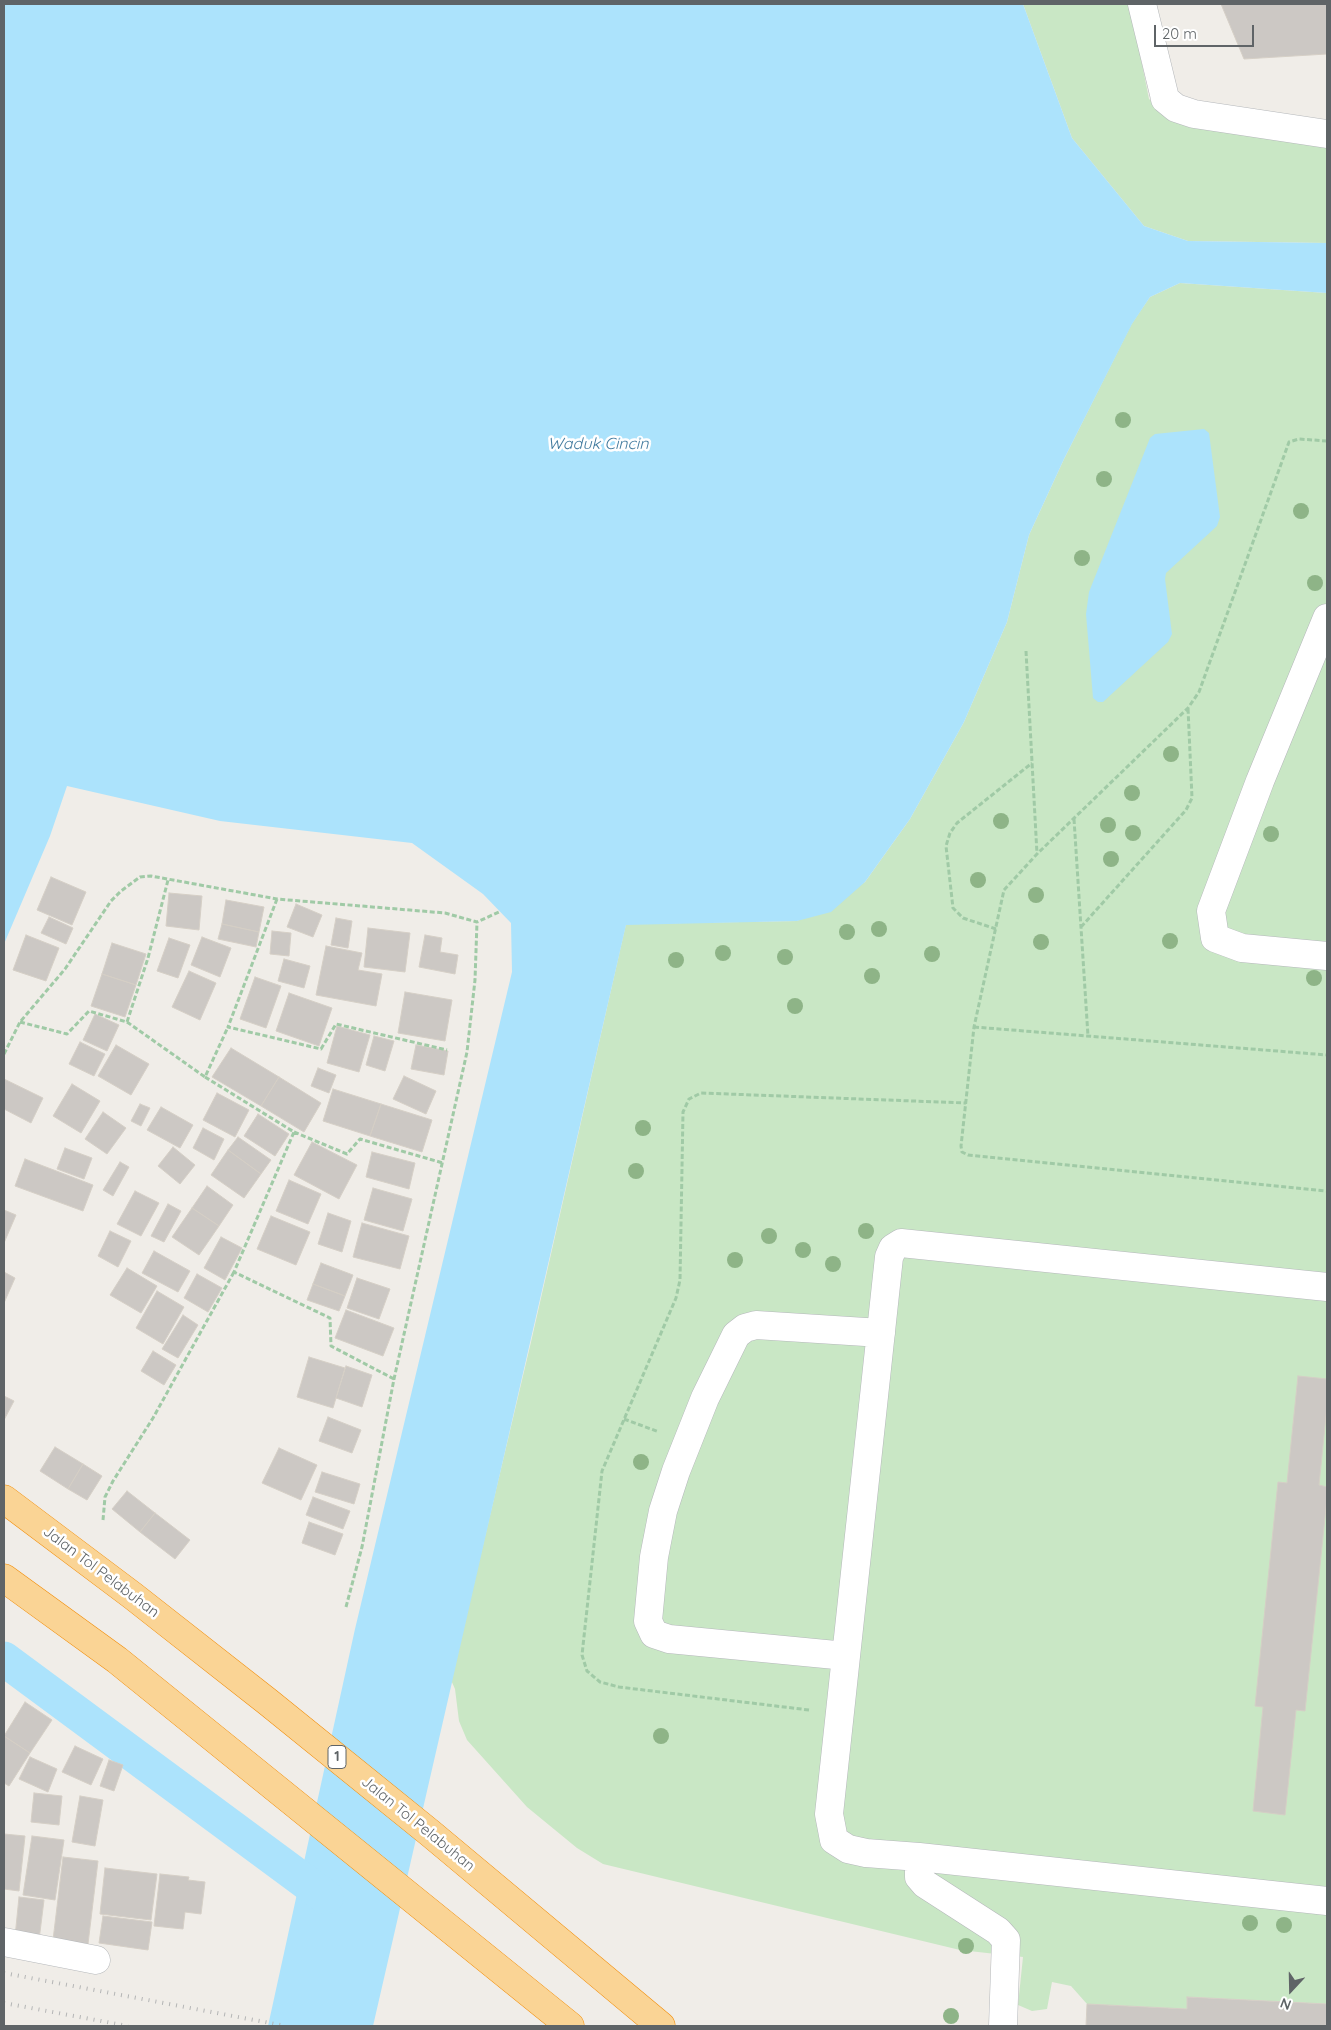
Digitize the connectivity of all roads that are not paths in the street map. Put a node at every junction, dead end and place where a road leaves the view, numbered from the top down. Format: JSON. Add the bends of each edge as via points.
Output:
{"nodes":[{"id":1,"x":1142,"y":4,"type":"edge"},
{"id":2,"x":1327,"y":134,"type":"edge"},
{"id":3,"x":1327,"y":618,"type":"edge"},
{"id":4,"x":1327,"y":956,"type":"edge"},
{"id":5,"x":1327,"y":1287,"type":"edge"},
{"id":6,"x":881,"y":1333,"type":"junction"},
{"id":7,"x":4,"y":1500,"type":"edge"},
{"id":8,"x":4,"y":1578,"type":"edge"},
{"id":9,"x":846,"y":1656,"type":"junction"},
{"id":10,"x":919,"y":1857,"type":"junction"},
{"id":11,"x":1327,"y":1901,"type":"edge"},
{"id":12,"x":4,"y":1942,"type":"edge"},
{"id":13,"x":96,"y":1960,"type":"dead end"},
{"id":14,"x":570,"y":2026,"type":"edge"},
{"id":15,"x":661,"y":2026,"type":"edge"},
{"id":16,"x":1003,"y":2026,"type":"edge"}],
"edges":[{"from":1,"to":2,"type":"street","via":[[1165,99],[1176,108],[1194,114]]},
{"from":3,"to":4,"type":"street","via":[[1211,911],[1215,938],[1242,948]]},
{"from":5,"to":6,"type":"street","via":[[901,1242],[893,1248],[889,1258]]},
{"from":6,"to":9,"type":"street"},
{"from":6,"to":9,"type":"street","via":[[756,1325],[736,1335],[687,1442],[664,1510],[654,1558],[648,1620],[654,1634],[669,1639]]},
{"from":7,"to":15,"type":"highway","name":"Jalan Tol Pelabuhan","number":"1","via":[[134,1596],[268,1702]]},
{"from":8,"to":14,"type":"highway","via":[[117,1660]]},
{"from":9,"to":10,"type":"street","via":[[829,1814],[834,1840],[848,1849],[866,1853]]},
{"from":10,"to":11,"type":"street"},
{"from":10,"to":16,"type":"street","via":[[919,1877],[925,1884],[998,1930],[1006,1940]]},
{"from":12,"to":13,"type":"street"}]}
